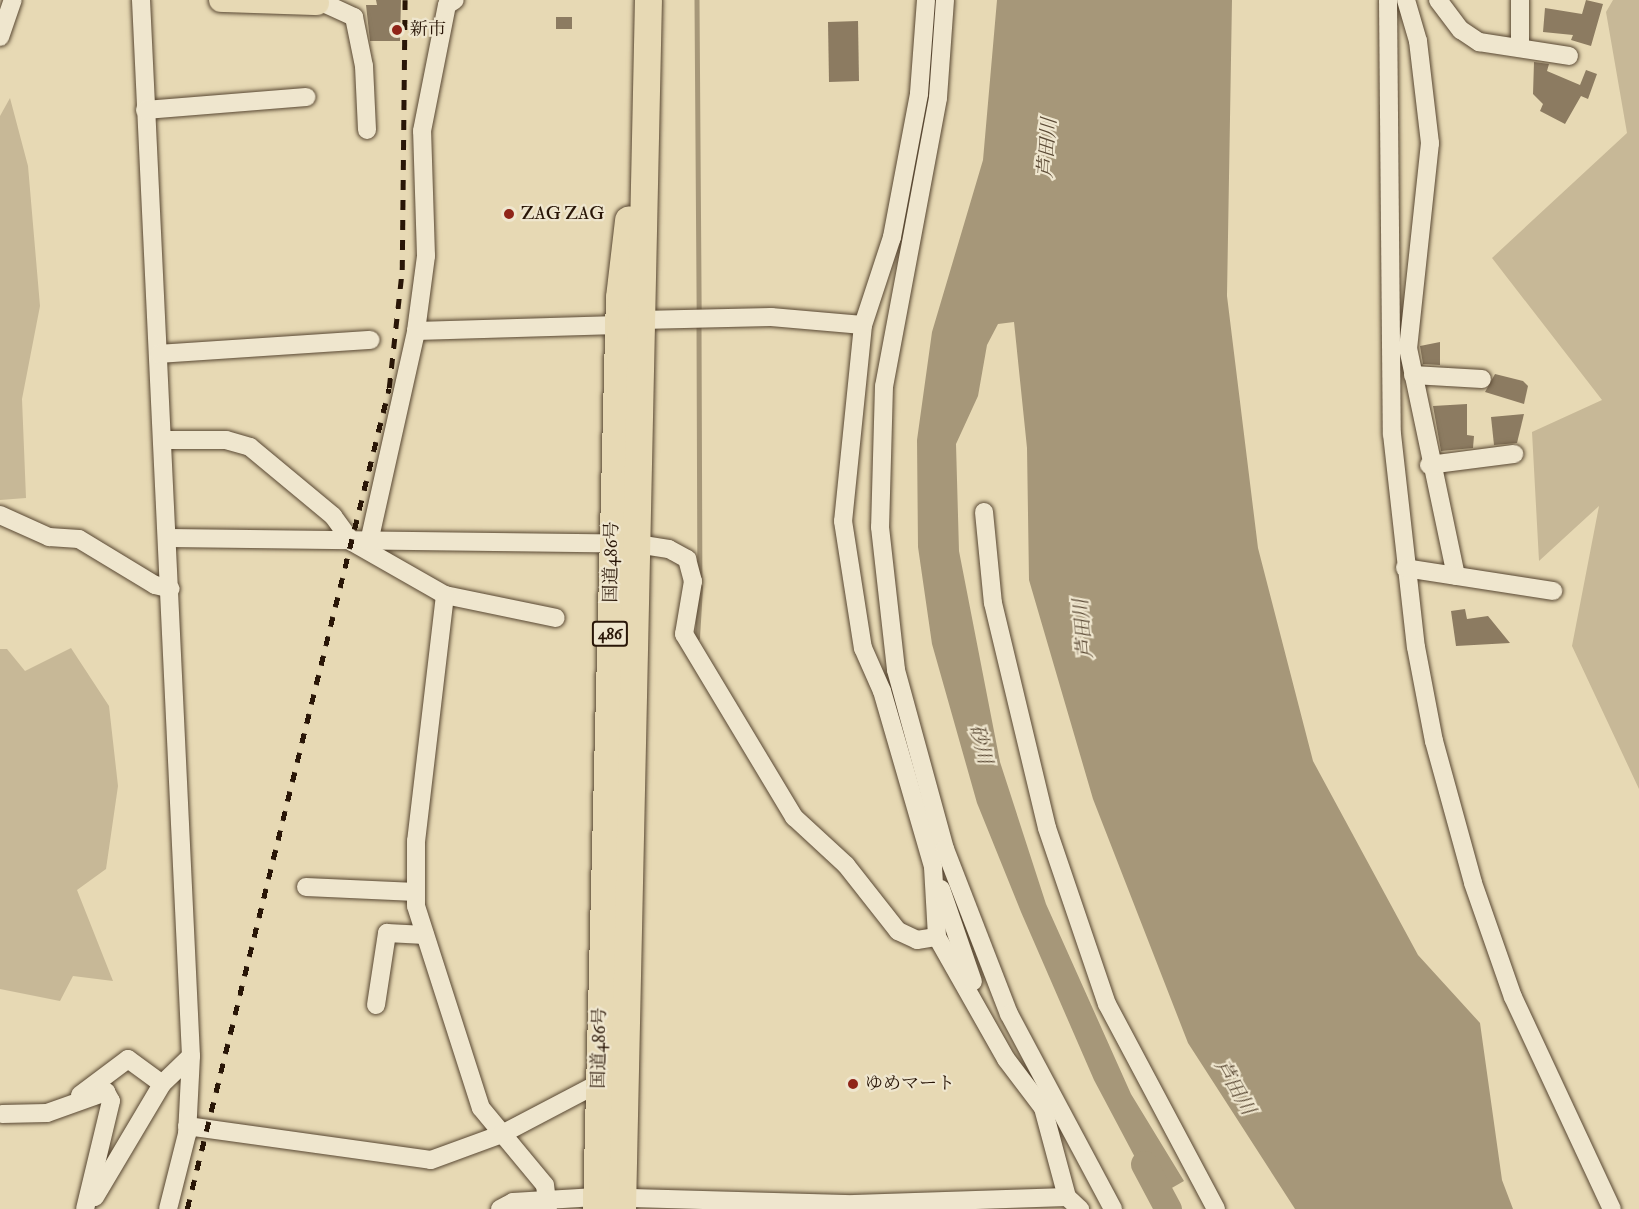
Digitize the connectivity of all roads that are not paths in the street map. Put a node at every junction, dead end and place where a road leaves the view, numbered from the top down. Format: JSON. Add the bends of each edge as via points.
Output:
{"nodes":[{"id":1,"x":13,"y":0,"type":"edge"},
{"id":2,"x":141,"y":0,"type":"edge"},
{"id":3,"x":221,"y":0,"type":"edge"},
{"id":4,"x":455,"y":0,"type":"edge"},
{"id":5,"x":648,"y":0,"type":"edge"},
{"id":6,"x":926,"y":0,"type":"edge"},
{"id":7,"x":945,"y":0,"type":"edge"},
{"id":8,"x":1388,"y":0,"type":"edge"},
{"id":9,"x":1406,"y":0,"type":"edge"},
{"id":10,"x":1438,"y":0,"type":"edge"},
{"id":11,"x":1520,"y":0,"type":"edge"},
{"id":12,"x":317,"y":1,"type":"edge"},
{"id":13,"x":0,"y":37,"type":"edge"},
{"id":14,"x":1520,"y":48,"type":"junction"},
{"id":15,"x":1569,"y":56,"type":"dead end"},
{"id":16,"x":306,"y":97,"type":"dead end"},
{"id":17,"x":145,"y":110,"type":"junction"},
{"id":18,"x":366,"y":130,"type":"dead end"},
{"id":19,"x":629,"y":322,"type":"junction"},
{"id":20,"x":863,"y":325,"type":"junction"},
{"id":21,"x":416,"y":331,"type":"junction"},
{"id":22,"x":371,"y":340,"type":"dead end"},
{"id":23,"x":159,"y":354,"type":"junction"},
{"id":24,"x":1413,"y":375,"type":"junction"},
{"id":25,"x":1482,"y":379,"type":"dead end"},
{"id":26,"x":164,"y":441,"type":"junction"},
{"id":27,"x":1514,"y":454,"type":"dead end"},
{"id":28,"x":1429,"y":465,"type":"junction"},
{"id":29,"x":984,"y":512,"type":"dead end"},
{"id":30,"x":0,"y":515,"type":"edge"},
{"id":31,"x":169,"y":538,"type":"junction"},
{"id":32,"x":361,"y":542,"type":"junction"},
{"id":33,"x":624,"y":543,"type":"junction"},
{"id":34,"x":1405,"y":568,"type":"junction"},
{"id":35,"x":1456,"y":576,"type":"junction"},
{"id":36,"x":171,"y":589,"type":"junction"},
{"id":37,"x":1553,"y":591,"type":"dead end"},
{"id":38,"x":445,"y":595,"type":"junction"},
{"id":39,"x":555,"y":618,"type":"dead end"},
{"id":40,"x":933,"y":867,"type":"junction"},
{"id":41,"x":306,"y":887,"type":"dead end"},
{"id":42,"x":416,"y":892,"type":"junction"},
{"id":43,"x":425,"y":934,"type":"junction"},
{"id":44,"x":937,"y":937,"type":"junction"},
{"id":45,"x":376,"y":1005,"type":"dead end"},
{"id":46,"x":191,"y":1056,"type":"junction"},
{"id":47,"x":1006,"y":1059,"type":"junction"},
{"id":48,"x":599,"y":1083,"type":"junction"},
{"id":49,"x":162,"y":1084,"type":"junction"},
{"id":50,"x":79,"y":1100,"type":"junction"},
{"id":51,"x":1048,"y":1102,"type":"junction"},
{"id":52,"x":2,"y":1114,"type":"dead end"},
{"id":53,"x":187,"y":1126,"type":"junction"},
{"id":54,"x":502,"y":1134,"type":"junction"},
{"id":55,"x":596,"y":1203,"type":"edge"},
{"id":56,"x":1074,"y":1203,"type":"edge"},
{"id":57,"x":623,"y":1204,"type":"edge"},
{"id":58,"x":547,"y":1206,"type":"edge"},
{"id":59,"x":976,"y":1207,"type":"edge"},
{"id":60,"x":87,"y":1209,"type":"edge"},
{"id":61,"x":168,"y":1209,"type":"edge"},
{"id":62,"x":500,"y":1209,"type":"edge"},
{"id":63,"x":1113,"y":1209,"type":"edge"},
{"id":64,"x":1216,"y":1209,"type":"edge"},
{"id":65,"x":1612,"y":1209,"type":"edge"}],
"edges":[{"from":1,"to":13,"type":"street"},
{"from":2,"to":17,"type":"street"},
{"from":3,"to":12,"type":"main road"},
{"from":4,"to":21,"type":"street","via":[[447,5],[422,131],[426,255]]},
{"from":5,"to":19,"type":"highway","name":"国道486号","number":"486","via":[[648,61]]},
{"from":6,"to":20,"type":"street","via":[[919,94],[892,237]]},
{"from":7,"to":51,"type":"street","via":[[938,98],[884,386],[880,527],[896,670],[945,849]]},
{"from":8,"to":34,"type":"street","via":[[1387,318]]},
{"from":9,"to":24,"type":"street","via":[[1418,41],[1430,143],[1408,348]]},
{"from":10,"to":14,"type":"street","via":[[1461,30],[1479,42]]},
{"from":11,"to":14,"type":"street"},
{"from":12,"to":18,"type":"street","via":[[354,17],[364,66]]},
{"from":14,"to":15,"type":"street"},
{"from":16,"to":17,"type":"street"},
{"from":17,"to":23,"type":"street"},
{"from":19,"to":20,"type":"street","via":[[771,317]]},
{"from":19,"to":21,"type":"street"},
{"from":19,"to":33,"type":"highway","name":"国道486号","number":"486"},
{"from":20,"to":40,"type":"street","via":[[843,521],[863,648],[882,691]]},
{"from":21,"to":32,"type":"street"},
{"from":22,"to":23,"type":"street"},
{"from":23,"to":26,"type":"street"},
{"from":24,"to":25,"type":"street"},
{"from":24,"to":28,"type":"street"},
{"from":26,"to":31,"type":"street"},
{"from":26,"to":32,"type":"street","via":[[226,440],[250,447]]},
{"from":27,"to":28,"type":"street"},
{"from":28,"to":35,"type":"street"},
{"from":29,"to":64,"type":"street","via":[[993,603],[1047,828],[1107,1004]]},
{"from":30,"to":36,"type":"street","via":[[49,537],[79,538],[155,585]]},
{"from":31,"to":32,"type":"street"},
{"from":31,"to":36,"type":"street"},
{"from":32,"to":33,"type":"street"},
{"from":32,"to":38,"type":"street"},
{"from":33,"to":44,"type":"street","via":[[669,549],[687,560],[693,581],[684,634],[794,817],[846,865],[898,931],[917,940]]},
{"from":33,"to":48,"type":"highway","name":"国道486号","number":"486"},
{"from":33,"to":57,"type":"highway","name":"国道486号","number":"486"},
{"from":34,"to":35,"type":"street"},
{"from":34,"to":65,"type":"street","via":[[1434,741],[1473,883],[1513,997]]},
{"from":35,"to":37,"type":"street"},
{"from":36,"to":46,"type":"street"},
{"from":38,"to":39,"type":"street"},
{"from":38,"to":42,"type":"street","via":[[416,841]]},
{"from":40,"to":44,"type":"street"},
{"from":40,"to":47,"type":"street"},
{"from":41,"to":42,"type":"street"},
{"from":42,"to":43,"type":"street"},
{"from":43,"to":45,"type":"street","via":[[387,933]]},
{"from":43,"to":54,"type":"street","via":[[481,1108]]},
{"from":44,"to":47,"type":"street"},
{"from":46,"to":49,"type":"street"},
{"from":46,"to":53,"type":"street"},
{"from":47,"to":51,"type":"street"},
{"from":48,"to":54,"type":"street"},
{"from":48,"to":55,"type":"highway","name":"国道486号","number":"486"},
{"from":49,"to":50,"type":"street","via":[[128,1059],[81,1091]]},
{"from":49,"to":60,"type":"street"},
{"from":50,"to":52,"type":"street","via":[[47,1113]]},
{"from":50,"to":60,"type":"street","via":[[106,1092],[111,1101]]},
{"from":51,"to":56,"type":"street"},
{"from":51,"to":63,"type":"street"},
{"from":53,"to":54,"type":"street","via":[[431,1160]]},
{"from":53,"to":61,"type":"street"},
{"from":54,"to":58,"type":"street","via":[[546,1185]]},
{"from":55,"to":57,"type":"street"},
{"from":55,"to":58,"type":"street"},
{"from":56,"to":59,"type":"street"},
{"from":57,"to":59,"type":"street"},
{"from":58,"to":62,"type":"street","via":[[513,1202]]}]}
